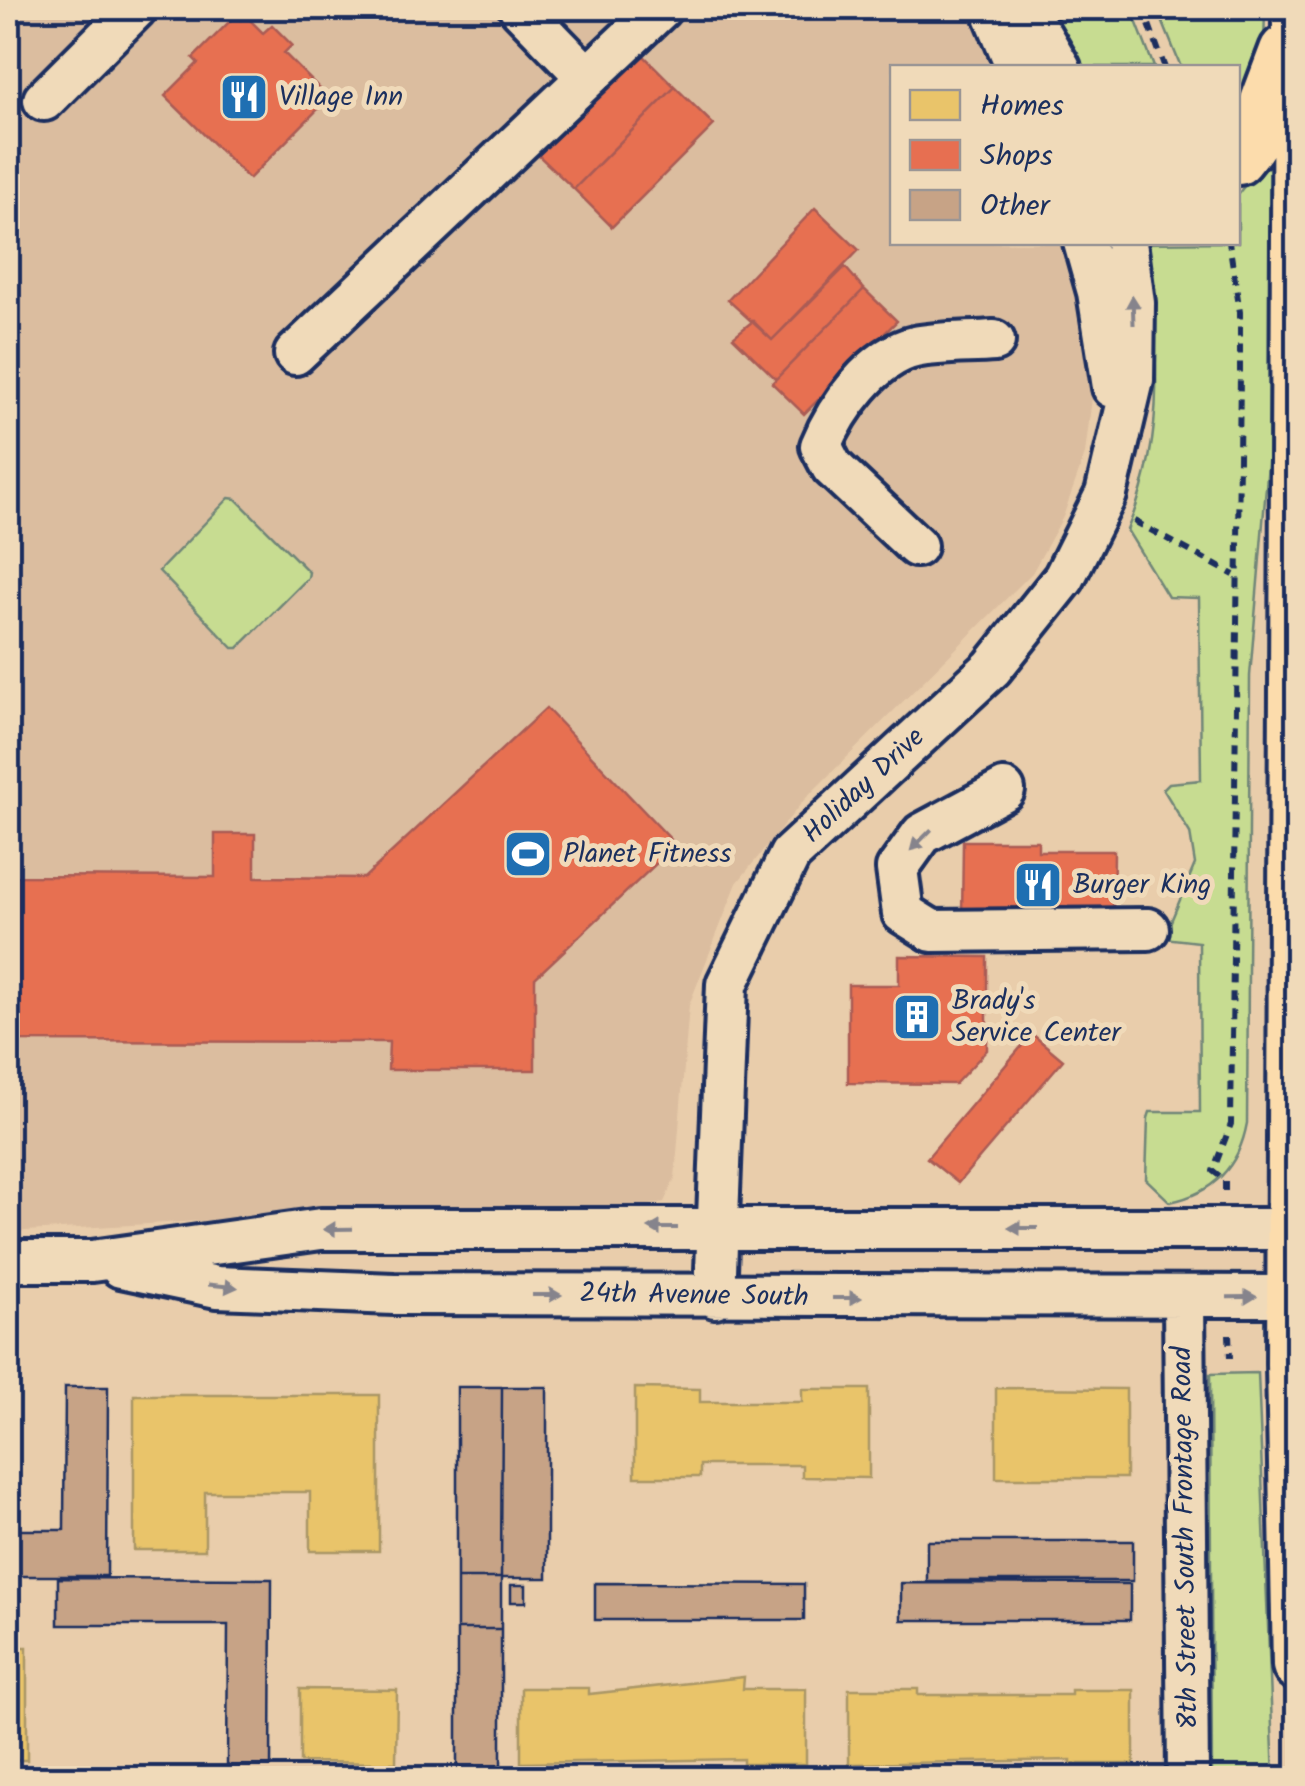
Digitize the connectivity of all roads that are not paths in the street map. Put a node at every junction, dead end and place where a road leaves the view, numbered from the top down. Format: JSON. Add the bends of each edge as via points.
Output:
{"nodes":[{"id":1,"x":136,"y":8,"type":"edge"},
{"id":2,"x":520,"y":8,"type":"edge"},
{"id":3,"x":661,"y":8,"type":"edge"},
{"id":4,"x":992,"y":8,"type":"edge"},
{"id":5,"x":1025,"y":8,"type":"edge"},
{"id":6,"x":1297,"y":15,"type":"edge"},
{"id":7,"x":1017,"y":65,"type":"edge"},
{"id":8,"x":1058,"y":65,"type":"edge"},
{"id":9,"x":588,"y":77,"type":"junction"},
{"id":10,"x":44,"y":100,"type":"dead end"},
{"id":11,"x":1240,"y":157,"type":"edge"},
{"id":12,"x":1085,"y":245,"type":"edge"},
{"id":13,"x":1126,"y":245,"type":"edge"},
{"id":14,"x":994,"y":341,"type":"dead end"},
{"id":15,"x":295,"y":354,"type":"dead end"},
{"id":16,"x":1119,"y":440,"type":"junction"},
{"id":17,"x":916,"y":546,"type":"dead end"},
{"id":18,"x":1004,"y":790,"type":"dead end"},
{"id":19,"x":1148,"y":929,"type":"dead end"},
{"id":20,"x":717,"y":1228,"type":"junction"},
{"id":21,"x":421,"y":1229,"type":"junction"},
{"id":22,"x":1296,"y":1230,"type":"edge"},
{"id":23,"x":8,"y":1261,"type":"edge"},
{"id":24,"x":92,"y":1261,"type":"junction"},
{"id":25,"x":421,"y":1294,"type":"junction"},
{"id":26,"x":1295,"y":1296,"type":"edge"},
{"id":27,"x":715,"y":1298,"type":"junction"},
{"id":28,"x":1184,"y":1298,"type":"junction"},
{"id":29,"x":1298,"y":1665,"type":"edge"},
{"id":30,"x":1188,"y":1778,"type":"edge"}],
"edges":[{"from":1,"to":10,"type":"street"},
{"from":2,"to":9,"type":"street"},
{"from":3,"to":9,"type":"street"},
{"from":4,"to":7,"type":"street"},
{"from":5,"to":8,"type":"street"},
{"from":6,"to":11,"type":"main road"},
{"from":6,"to":22,"type":"main road"},
{"from":9,"to":15,"type":"street"},
{"from":12,"to":16,"type":"street","name":"Holiday Drive","via":[[1109,351]]},
{"from":16,"to":13,"type":"street","name":"Holiday Drive","one_way":true,"via":[[1134,380]]},
{"from":14,"to":17,"type":"street","via":[[914,347],[888,358],[833,417],[821,446],[832,467]]},
{"from":16,"to":20,"type":"street","name":"Holiday Drive","via":[[1106,494],[1064,578],[992,668],[790,855],[726,984]]},
{"from":18,"to":19,"type":"street","one_way":true,"via":[[922,834],[897,869],[903,913],[932,932]]},
{"from":20,"to":21,"type":"street","name":"24th Avenue South","one_way":true},
{"from":22,"to":20,"type":"street","name":"24th Avenue South","one_way":true},
{"from":20,"to":27,"type":"street","name":"Holiday Drive"},
{"from":21,"to":24,"type":"street","name":"24th Avenue South","one_way":true,"via":[[322,1230]]},
{"from":21,"to":25,"type":"street"},
{"from":22,"to":26,"type":"main road"},
{"from":23,"to":24,"type":"street","name":"24th Avenue South"},
{"from":24,"to":25,"type":"street","name":"24th Avenue South","one_way":true,"via":[[217,1287]]},
{"from":25,"to":27,"type":"street","name":"24th Avenue South","one_way":true},
{"from":28,"to":26,"type":"street","name":"24th Avenue South","one_way":true},
{"from":26,"to":29,"type":"main road"},
{"from":27,"to":28,"type":"street","name":"24th Avenue South","one_way":true},
{"from":28,"to":30,"type":"street","name":"8th Street South Frontage Road"}]}
